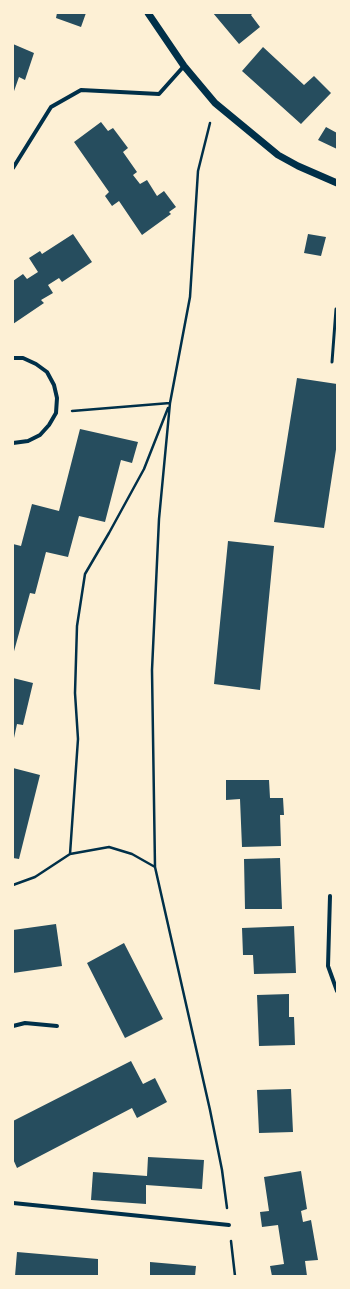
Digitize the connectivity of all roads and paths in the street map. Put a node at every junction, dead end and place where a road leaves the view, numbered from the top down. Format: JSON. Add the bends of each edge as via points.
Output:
{"nodes":[{"id":1,"x":148,"y":13,"type":"edge"},
{"id":2,"x":184,"y":66,"type":"junction"},
{"id":3,"x":215,"y":103,"type":"junction"},
{"id":4,"x":13,"y":168,"type":"edge"},
{"id":5,"x":337,"y":183,"type":"edge"},
{"id":6,"x":337,"y":309,"type":"edge"},
{"id":7,"x":13,"y":358,"type":"edge"},
{"id":8,"x":332,"y":362,"type":"dead end"},
{"id":9,"x":170,"y":404,"type":"junction"},
{"id":10,"x":56,"y":413,"type":"junction"},
{"id":11,"x":13,"y":443,"type":"edge"},
{"id":12,"x":70,"y":854,"type":"junction"},
{"id":13,"x":155,"y":867,"type":"junction"},
{"id":14,"x":13,"y":885,"type":"edge"},
{"id":15,"x":330,"y":896,"type":"dead end"},
{"id":16,"x":337,"y":992,"type":"edge"},
{"id":17,"x":13,"y":1026,"type":"edge"},
{"id":18,"x":57,"y":1026,"type":"dead end"},
{"id":19,"x":13,"y":1203,"type":"edge"},
{"id":20,"x":229,"y":1225,"type":"junction"},
{"id":21,"x":235,"y":1276,"type":"edge"}],
"edges":[{"from":1,"to":2,"type":"street"},
{"from":2,"to":3,"type":"street"},
{"from":2,"to":4,"type":"street","via":[[159,94],[81,90],[51,107]]},
{"from":3,"to":5,"type":"street","via":[[278,154]]},
{"from":3,"to":9,"type":"path","via":[[198,171],[190,297]]},
{"from":6,"to":8,"type":"lane"},
{"from":7,"to":10,"type":"street","via":[[23,358],[47,372],[56,392]]},
{"from":9,"to":10,"type":"path"},
{"from":9,"to":12,"type":"path","via":[[144,469],[86,574],[77,626],[75,693],[78,739]]},
{"from":9,"to":13,"type":"path","via":[[159,519],[152,670]]},
{"from":10,"to":11,"type":"street","via":[[40,435],[28,441]]},
{"from":12,"to":13,"type":"path","via":[[109,847],[132,854]]},
{"from":12,"to":14,"type":"path","via":[[35,877]]},
{"from":13,"to":20,"type":"path","via":[[210,1110],[222,1170]]},
{"from":15,"to":16,"type":"street","via":[[328,966]]},
{"from":17,"to":18,"type":"street","via":[[25,1023]]},
{"from":19,"to":20,"type":"street"},
{"from":20,"to":21,"type":"path"}]}
